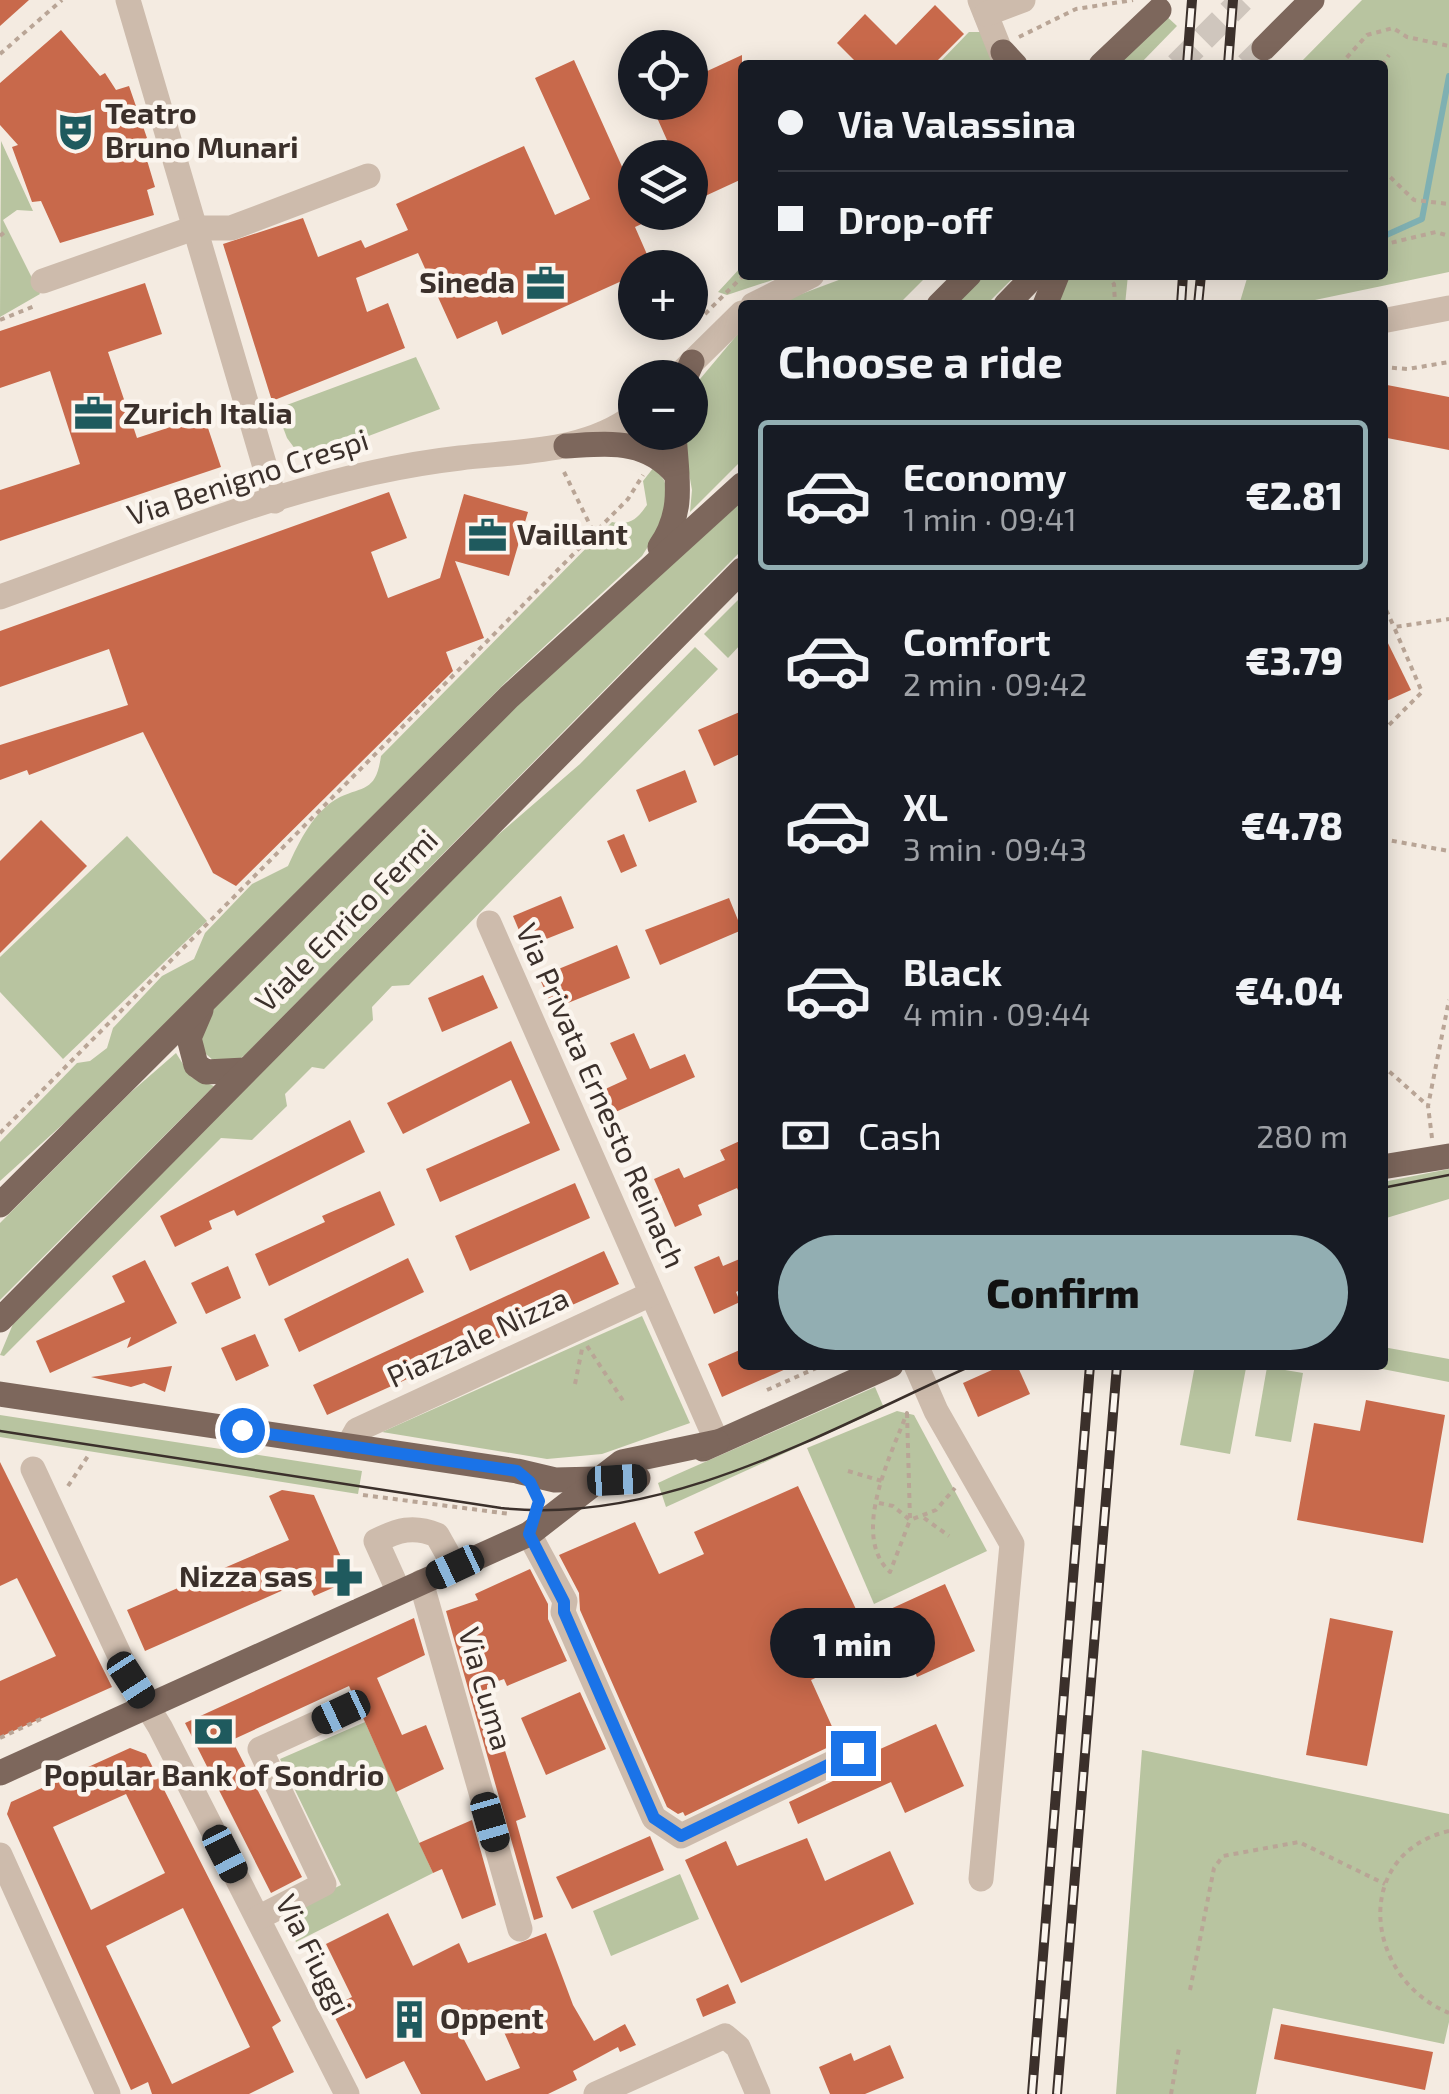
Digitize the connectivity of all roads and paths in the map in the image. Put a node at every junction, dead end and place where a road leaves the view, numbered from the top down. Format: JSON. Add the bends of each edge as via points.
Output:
{"nodes":[{"id":1,"x":62,"y":0,"type":"edge"},
{"id":2,"x":128,"y":0,"type":"edge"},
{"id":3,"x":1022,"y":0,"type":"edge"},
{"id":4,"x":1133,"y":0,"type":"edge"},
{"id":5,"x":1312,"y":0,"type":"edge"},
{"id":6,"x":983,"y":7,"type":"edge"},
{"id":7,"x":1160,"y":10,"type":"dead end"},
{"id":8,"x":1449,"y":46,"type":"edge"},
{"id":9,"x":1264,"y":48,"type":"tunnel mouth"},
{"id":10,"x":0,"y":54,"type":"edge"},
{"id":11,"x":1388,"y":54,"type":"dead end"},
{"id":12,"x":1009,"y":56,"type":"edge"},
{"id":13,"x":1103,"y":60,"type":"edge"},
{"id":14,"x":1344,"y":60,"type":"edge"},
{"id":15,"x":1385,"y":60,"type":"edge"},
{"id":16,"x":1388,"y":175,"type":"edge"},
{"id":17,"x":368,"y":176,"type":"dead end"},
{"id":18,"x":1449,"y":204,"type":"edge"},
{"id":19,"x":194,"y":228,"type":"junction"},
{"id":20,"x":7,"y":230,"type":"dead end"},
{"id":21,"x":0,"y":236,"type":"edge"},
{"id":22,"x":1449,"y":236,"type":"edge"},
{"id":23,"x":1388,"y":244,"type":"edge"},
{"id":24,"x":802,"y":280,"type":"edge"},
{"id":25,"x":964,"y":280,"type":"edge"},
{"id":26,"x":1031,"y":280,"type":"edge"},
{"id":27,"x":43,"y":281,"type":"dead end"},
{"id":28,"x":763,"y":300,"type":"edge"},
{"id":29,"x":944,"y":300,"type":"edge"},
{"id":30,"x":1011,"y":300,"type":"edge"},
{"id":31,"x":1449,"y":308,"type":"edge"},
{"id":32,"x":738,"y":317,"type":"edge"},
{"id":33,"x":1388,"y":320,"type":"edge"},
{"id":34,"x":696,"y":360,"type":"edge"},
{"id":35,"x":1449,"y":362,"type":"edge"},
{"id":36,"x":1388,"y":367,"type":"edge"},
{"id":37,"x":618,"y":425,"type":"edge"},
{"id":38,"x":675,"y":450,"type":"edge"},
{"id":39,"x":565,"y":459,"type":"junction"},
{"id":40,"x":644,"y":474,"type":"dead end"},
{"id":41,"x":676,"y":474,"type":"junction"},
{"id":42,"x":738,"y":488,"type":"edge"},
{"id":43,"x":275,"y":500,"type":"junction"},
{"id":44,"x":594,"y":534,"type":"junction"},
{"id":45,"x":738,"y":574,"type":"edge"},
{"id":46,"x":640,"y":576,"type":"junction"},
{"id":47,"x":0,"y":597,"type":"edge"},
{"id":48,"x":1388,"y":614,"type":"edge"},
{"id":49,"x":1449,"y":619,"type":"edge"},
{"id":50,"x":1394,"y":627,"type":"junction"},
{"id":51,"x":1388,"y":726,"type":"edge"},
{"id":52,"x":1388,"y":840,"type":"edge"},
{"id":53,"x":1449,"y":851,"type":"edge"},
{"id":54,"x":489,"y":923,"type":"dead end"},
{"id":55,"x":206,"y":1000,"type":"junction"},
{"id":56,"x":1449,"y":1000,"type":"edge"},
{"id":57,"x":245,"y":1070,"type":"junction"},
{"id":58,"x":1388,"y":1070,"type":"edge"},
{"id":59,"x":1428,"y":1106,"type":"junction"},
{"id":60,"x":0,"y":1133,"type":"edge"},
{"id":61,"x":1441,"y":1149,"type":"edge"},
{"id":62,"x":1388,"y":1165,"type":"edge"},
{"id":63,"x":0,"y":1205,"type":"edge"},
{"id":64,"x":651,"y":1294,"type":"junction"},
{"id":65,"x":0,"y":1320,"type":"edge"},
{"id":66,"x":812,"y":1370,"type":"edge"},
{"id":67,"x":880,"y":1370,"type":"edge"},
{"id":68,"x":918,"y":1370,"type":"edge"},
{"id":69,"x":575,"y":1384,"type":"dead end"},
{"id":70,"x":767,"y":1390,"type":"dead end"},
{"id":71,"x":6,"y":1392,"type":"edge"},
{"id":72,"x":624,"y":1402,"type":"dead end"},
{"id":73,"x":717,"y":1442,"type":"junction"},
{"id":74,"x":348,"y":1446,"type":"junction"},
{"id":75,"x":88,"y":1456,"type":"dead end"},
{"id":76,"x":33,"y":1469,"type":"dead end"},
{"id":77,"x":630,"y":1470,"type":"junction"},
{"id":78,"x":517,"y":1471,"type":"junction"},
{"id":79,"x":848,"y":1472,"type":"dead end"},
{"id":80,"x":596,"y":1481,"type":"junction"},
{"id":81,"x":882,"y":1481,"type":"junction"},
{"id":82,"x":955,"y":1488,"type":"dead end"},
{"id":83,"x":66,"y":1490,"type":"dead end"},
{"id":84,"x":363,"y":1494,"type":"dead end"},
{"id":85,"x":877,"y":1503,"type":"junction"},
{"id":86,"x":556,"y":1512,"type":"junction"},
{"id":87,"x":510,"y":1514,"type":"dead end"},
{"id":88,"x":924,"y":1518,"type":"junction"},
{"id":89,"x":910,"y":1520,"type":"junction"},
{"id":90,"x":529,"y":1534,"type":"junction"},
{"id":91,"x":948,"y":1536,"type":"dead end"},
{"id":92,"x":455,"y":1567,"type":"junction"},
{"id":93,"x":410,"y":1587,"type":"junction"},
{"id":94,"x":148,"y":1706,"type":"junction"},
{"id":95,"x":341,"y":1712,"type":"dead end"},
{"id":96,"x":44,"y":1717,"type":"dead end"},
{"id":97,"x":0,"y":1738,"type":"edge"},
{"id":98,"x":853,"y":1753,"type":"dead end"},
{"id":99,"x":0,"y":1773,"type":"edge"},
{"id":100,"x":1449,"y":1831,"type":"edge"},
{"id":101,"x":0,"y":1855,"type":"edge"},
{"id":102,"x":981,"y":1879,"type":"dead end"},
{"id":103,"x":1385,"y":1884,"type":"junction"},
{"id":104,"x":258,"y":1918,"type":"junction"},
{"id":105,"x":520,"y":1929,"type":"dead end"},
{"id":106,"x":1190,"y":1990,"type":"dead end"},
{"id":107,"x":1449,"y":2013,"type":"edge"},
{"id":108,"x":1180,"y":2048,"type":"dead end"},
{"id":109,"x":108,"y":2094,"type":"edge"},
{"id":110,"x":347,"y":2094,"type":"edge"},
{"id":111,"x":596,"y":2094,"type":"edge"},
{"id":112,"x":758,"y":2094,"type":"edge"},
{"id":113,"x":1171,"y":2094,"type":"edge"}],
"edges":[{"from":1,"to":10,"type":"path"},
{"from":2,"to":19,"type":"street"},
{"from":3,"to":6,"type":"street"},
{"from":4,"to":12,"type":"path","via":[[1076,9]]},
{"from":5,"to":9,"type":"main road"},
{"from":6,"to":12,"type":"street"},
{"from":7,"to":13,"type":"main road"},
{"from":8,"to":14,"type":"path","via":[[1393,28],[1366,34]]},
{"from":11,"to":15,"type":"path"},
{"from":16,"to":18,"type":"path","via":[[1414,200]]},
{"from":17,"to":19,"type":"street","via":[[231,228]]},
{"from":19,"to":27,"type":"street"},
{"from":19,"to":43,"type":"street"},
{"from":20,"to":21,"type":"path"},
{"from":22,"to":23,"type":"path","via":[[1436,232]]},
{"from":24,"to":28,"type":"street"},
{"from":25,"to":29,"type":"main road"},
{"from":26,"to":30,"type":"main road"},
{"from":31,"to":33,"type":"street"},
{"from":32,"to":34,"type":"street"},
{"from":35,"to":36,"type":"path"},
{"from":37,"to":39,"type":"street","name":"Via Benigno Crespi"},
{"from":38,"to":41,"type":"main road"},
{"from":39,"to":41,"type":"main road","via":[[635,446],[663,458]]},
{"from":39,"to":43,"type":"street","name":"Via Benigno Crespi","via":[[386,466]]},
{"from":39,"to":44,"type":"path"},
{"from":40,"to":44,"type":"path"},
{"from":41,"to":46,"type":"main road","via":[[674,527]]},
{"from":42,"to":46,"type":"main road","name":"Viale Enrico Fermi"},
{"from":43,"to":47,"type":"street","name":"Via Benigno Crespi"},
{"from":44,"to":60,"type":"path"},
{"from":45,"to":57,"type":"main road","name":"Viale Enrico Fermi"},
{"from":46,"to":55,"type":"main road","name":"Viale Enrico Fermi"},
{"from":48,"to":50,"type":"path"},
{"from":49,"to":50,"type":"path"},
{"from":50,"to":51,"type":"path","via":[[1422,692]]},
{"from":52,"to":53,"type":"path"},
{"from":54,"to":64,"type":"street","name":"Via Privata Ernesto Reinach"},
{"from":55,"to":57,"type":"main road","via":[[188,1038],[196,1065],[206,1072]]},
{"from":55,"to":63,"type":"main road","name":"Viale Enrico Fermi"},
{"from":56,"to":59,"type":"path"},
{"from":57,"to":65,"type":"main road","name":"Viale Enrico Fermi"},
{"from":58,"to":59,"type":"path"},
{"from":59,"to":61,"type":"path"},
{"from":61,"to":62,"type":"main road"},
{"from":64,"to":73,"type":"street"},
{"from":64,"to":74,"type":"street","name":"Piazzale Nizza","via":[[357,1430]]},
{"from":66,"to":70,"type":"path"},
{"from":67,"to":73,"type":"main road"},
{"from":68,"to":102,"type":"street","via":[[1012,1544]]},
{"from":69,"to":72,"type":"path","via":[[584,1342]]},
{"from":71,"to":74,"type":"main road"},
{"from":73,"to":77,"type":"main road"},
{"from":74,"to":78,"type":"main road"},
{"from":75,"to":83,"type":"path"},
{"from":76,"to":94,"type":"street","name":"Via Fiuggi"},
{"from":77,"to":78,"type":"main road"},
{"from":77,"to":80,"type":"main road"},
{"from":77,"to":86,"type":"main road","via":[[603,1498]]},
{"from":78,"to":80,"type":"main road"},
{"from":78,"to":90,"type":"main road","via":[[539,1501]]},
{"from":79,"to":81,"type":"path"},
{"from":80,"to":86,"type":"main road"},
{"from":81,"to":85,"type":"path"},
{"from":81,"to":89,"type":"path","via":[[907,1413]]},
{"from":82,"to":88,"type":"path"},
{"from":84,"to":87,"type":"path"},
{"from":85,"to":89,"type":"path"},
{"from":85,"to":89,"type":"path","via":[[875,1544],[890,1572]]},
{"from":86,"to":90,"type":"main road"},
{"from":88,"to":89,"type":"path"},
{"from":88,"to":91,"type":"path"},
{"from":90,"to":92,"type":"main road"},
{"from":90,"to":98,"type":"street","via":[[654,1818],[681,1836]]},
{"from":92,"to":93,"type":"main road"},
{"from":92,"to":93,"type":"street","via":[[437,1535],[408,1528],[376,1541]]},
{"from":93,"to":94,"type":"main road"},
{"from":93,"to":105,"type":"street","name":"Via Cuma"},
{"from":94,"to":99,"type":"main road"},
{"from":94,"to":104,"type":"street","name":"Via Fiuggi"},
{"from":95,"to":104,"type":"street","via":[[260,1749],[324,1884]]},
{"from":96,"to":97,"type":"path"},
{"from":100,"to":103,"type":"path","via":[[1410,1852]]},
{"from":101,"to":109,"type":"street"},
{"from":103,"to":106,"type":"path","via":[[1299,1842],[1223,1856],[1214,1868]]},
{"from":103,"to":107,"type":"path","via":[[1380,1924],[1396,1972],[1425,2003]]},
{"from":104,"to":110,"type":"street","name":"Via Fiuggi"},
{"from":108,"to":113,"type":"path"},
{"from":111,"to":112,"type":"street","via":[[725,2036],[738,2047]]}]}
